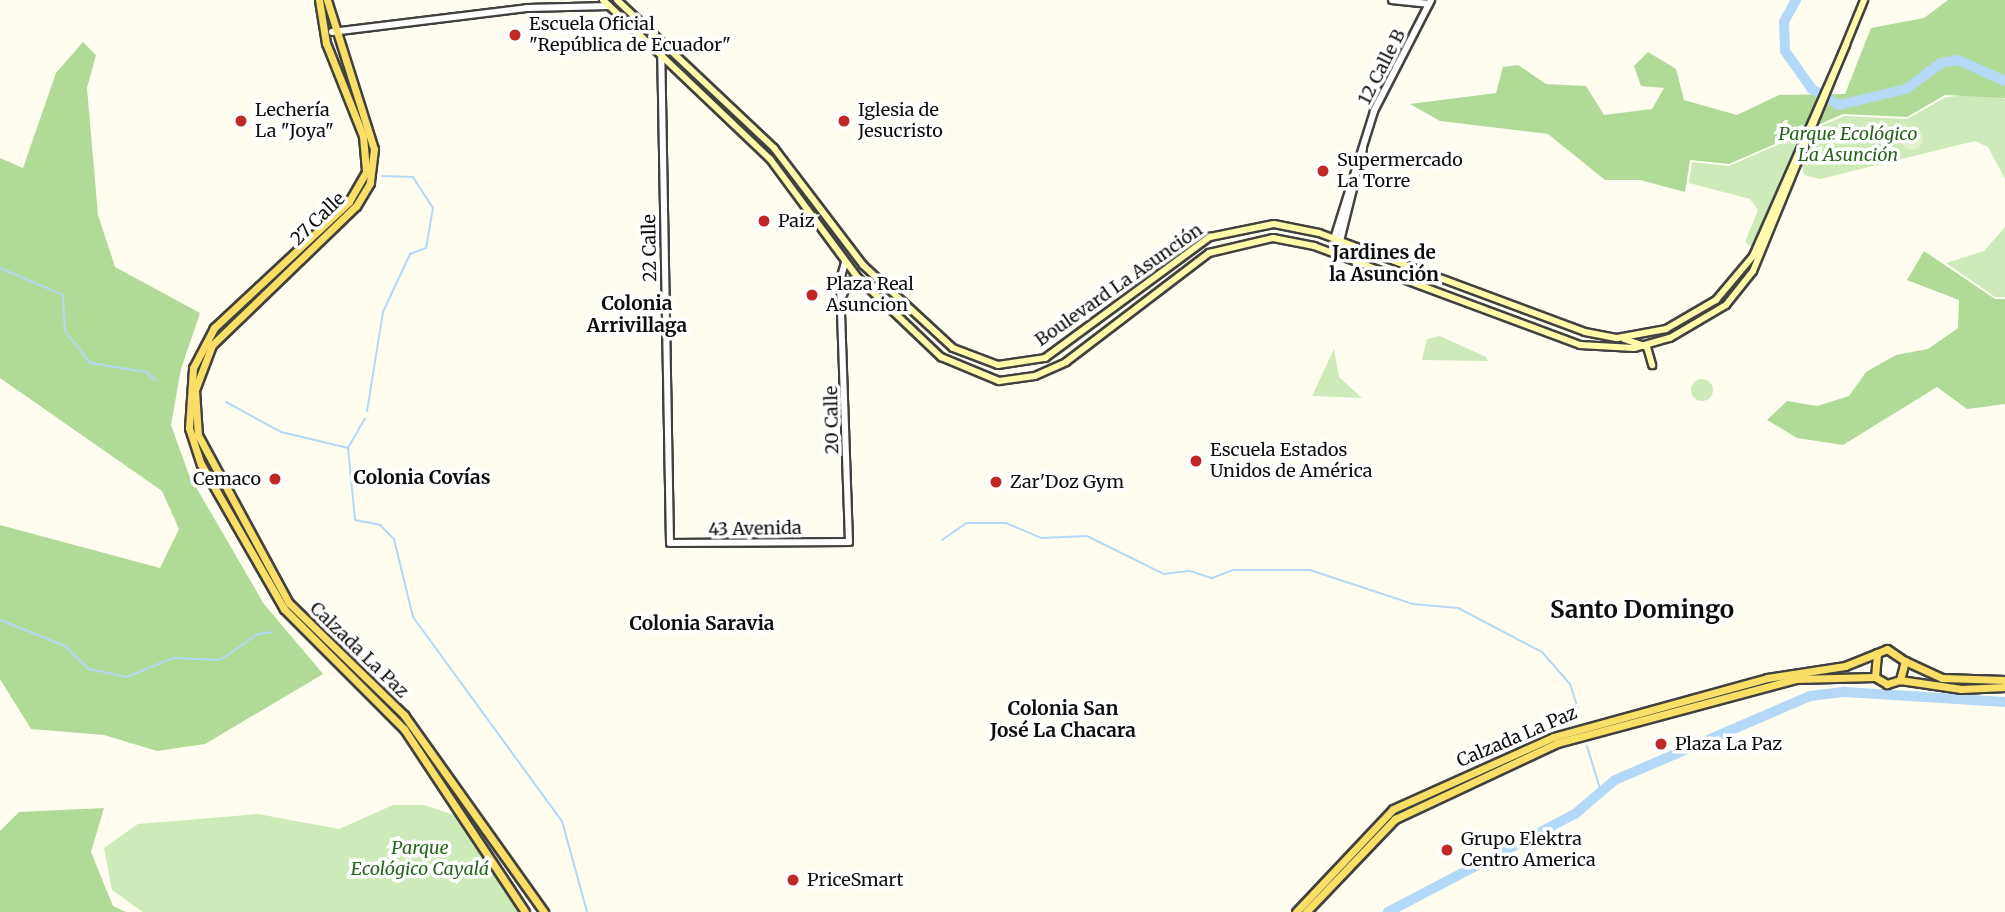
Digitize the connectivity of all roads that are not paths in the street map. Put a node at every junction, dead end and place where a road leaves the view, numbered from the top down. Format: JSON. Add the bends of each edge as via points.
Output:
{"nodes":[{"id":1,"x":323,"y":0,"type":"edge"},
{"id":2,"x":617,"y":0,"type":"edge"},
{"id":3,"x":1392,"y":0,"type":"edge"},
{"id":4,"x":1864,"y":0,"type":"edge"},
{"id":5,"x":1430,"y":2,"type":"edge"},
{"id":6,"x":606,"y":3,"type":"edge"},
{"id":7,"x":328,"y":30,"type":"junction"},
{"id":8,"x":661,"y":42,"type":"junction"},
{"id":9,"x":661,"y":56,"type":"junction"},
{"id":10,"x":1792,"y":176,"type":"junction"},
{"id":11,"x":1337,"y":240,"type":"junction"},
{"id":12,"x":1196,"y":246,"type":"junction"},
{"id":13,"x":1204,"y":256,"type":"junction"},
{"id":14,"x":1347,"y":258,"type":"junction"},
{"id":15,"x":845,"y":262,"type":"junction"},
{"id":16,"x":1400,"y":263,"type":"junction"},
{"id":17,"x":863,"y":265,"type":"junction"},
{"id":18,"x":1395,"y":277,"type":"junction"},
{"id":19,"x":858,"y":278,"type":"junction"},
{"id":20,"x":1149,"y":280,"type":"junction"},
{"id":21,"x":1736,"y":281,"type":"junction"},
{"id":22,"x":1473,"y":291,"type":"junction"},
{"id":23,"x":1158,"y":292,"type":"junction"},
{"id":24,"x":1736,"y":296,"type":"junction"},
{"id":25,"x":842,"y":297,"type":"junction"},
{"id":26,"x":1468,"y":304,"type":"junction"},
{"id":27,"x":1549,"y":319,"type":"junction"},
{"id":28,"x":1086,"y":330,"type":"junction"},
{"id":29,"x":1544,"y":332,"type":"junction"},
{"id":30,"x":939,"y":335,"type":"junction"},
{"id":31,"x":1616,"y":338,"type":"junction"},
{"id":32,"x":1094,"y":341,"type":"junction"},
{"id":33,"x":929,"y":346,"type":"junction"},
{"id":34,"x":1647,"y":347,"type":"junction"},
{"id":35,"x":988,"y":364,"type":"junction"},
{"id":36,"x":1653,"y":365,"type":"dead end"},
{"id":37,"x":984,"y":378,"type":"junction"},
{"id":38,"x":192,"y":390,"type":"junction"},
{"id":39,"x":666,"y":538,"type":"joint"},
{"id":40,"x":849,"y":542,"type":"joint"},
{"id":41,"x":1877,"y":653,"type":"junction"},
{"id":42,"x":1905,"y":661,"type":"junction"},
{"id":43,"x":1875,"y":677,"type":"junction"},
{"id":44,"x":1900,"y":680,"type":"junction"},
{"id":45,"x":2005,"y":680,"type":"edge"},
{"id":46,"x":2005,"y":687,"type":"edge"},
{"id":47,"x":494,"y":863,"type":"junction"},
{"id":48,"x":521,"y":884,"type":"junction"},
{"id":49,"x":516,"y":899,"type":"junction"},
{"id":50,"x":524,"y":912,"type":"edge"},
{"id":51,"x":538,"y":912,"type":"edge"},
{"id":52,"x":544,"y":912,"type":"edge"},
{"id":53,"x":1296,"y":912,"type":"edge"},
{"id":54,"x":1306,"y":912,"type":"edge"}],
"edges":[{"from":1,"to":7,"type":"main road","name":"27 Calle"},
{"from":1,"to":7,"type":"main road"},
{"from":2,"to":8,"type":"main road"},
{"from":3,"to":5,"type":"street"},
{"from":4,"to":10,"type":"main road"},
{"from":5,"to":11,"type":"street","name":"12 Calle B","via":[[1374,111]]},
{"from":6,"to":7,"type":"street"},
{"from":6,"to":9,"type":"main road"},
{"from":7,"to":38,"type":"main road","name":"27 Calle","via":[[363,136],[362,183],[214,328]]},
{"from":7,"to":38,"type":"main road","name":"27 Calle","via":[[374,149],[370,183],[345,217],[222,331]]},
{"from":8,"to":9,"type":"street","name":"22 Calle"},
{"from":8,"to":17,"type":"main road","via":[[774,148]]},
{"from":9,"to":15,"type":"main road","via":[[770,159]]},
{"from":9,"to":39,"type":"street","name":"22 Calle"},
{"from":10,"to":21,"type":"main road","name":"Boulevard La Asunción"},
{"from":10,"to":24,"type":"main road","name":"Boulevard La Asunción"},
{"from":11,"to":12,"type":"main road","name":"Boulevard La Asunción","via":[[1274,224],[1227,231]]},
{"from":11,"to":14,"type":"main road"},
{"from":11,"to":16,"type":"main road","name":"Boulevard La Asunción"},
{"from":12,"to":13,"type":"main road"},
{"from":12,"to":20,"type":"main road","name":"Boulevard La Asunción"},
{"from":13,"to":14,"type":"main road","name":"Boulevard La Asunción","via":[[1273,238]]},
{"from":13,"to":23,"type":"main road","name":"Boulevard La Asunción"},
{"from":14,"to":18,"type":"main road","name":"Boulevard La Asunción"},
{"from":15,"to":17,"type":"main road"},
{"from":15,"to":19,"type":"main road"},
{"from":15,"to":25,"type":"street","name":"20 Calle"},
{"from":16,"to":18,"type":"main road"},
{"from":16,"to":22,"type":"main road","name":"Boulevard La Asunción"},
{"from":17,"to":30,"type":"main road"},
{"from":18,"to":26,"type":"main road","name":"Boulevard La Asunción"},
{"from":19,"to":25,"type":"street","via":[[848,282]]},
{"from":19,"to":33,"type":"main road"},
{"from":20,"to":23,"type":"main road"},
{"from":20,"to":28,"type":"main road","name":"Boulevard La Asunción"},
{"from":21,"to":24,"type":"main road"},
{"from":21,"to":31,"type":"main road","name":"Boulevard La Asunción","via":[[1677,324]]},
{"from":22,"to":26,"type":"main road"},
{"from":22,"to":27,"type":"main road","name":"Boulevard La Asunción"},
{"from":23,"to":32,"type":"main road","name":"Boulevard La Asunción"},
{"from":24,"to":34,"type":"main road","name":"Boulevard La Asunción","via":[[1693,328]]},
{"from":25,"to":40,"type":"street","name":"20 Calle"},
{"from":26,"to":29,"type":"main road","name":"Boulevard La Asunción"},
{"from":27,"to":29,"type":"main road"},
{"from":27,"to":31,"type":"main road","name":"Boulevard La Asunción"},
{"from":28,"to":32,"type":"main road"},
{"from":28,"to":35,"type":"main road","name":"Boulevard La Asunción","via":[[1045,358]]},
{"from":29,"to":34,"type":"main road","name":"Boulevard La Asunción","via":[[1604,350]]},
{"from":30,"to":33,"type":"main road"},
{"from":30,"to":35,"type":"main road"},
{"from":31,"to":34,"type":"main road"},
{"from":32,"to":37,"type":"main road","name":"Boulevard La Asunción","via":[[1035,376]]},
{"from":33,"to":37,"type":"main road"},
{"from":34,"to":36,"type":"main road"},
{"from":35,"to":37,"type":"main road"},
{"from":38,"to":47,"type":"main road","name":"Calzada La Paz","via":[[189,428],[201,464],[284,609],[404,729]]},
{"from":38,"to":48,"type":"main road","name":"Calzada La Paz","via":[[203,448],[289,603],[404,715]]},
{"from":39,"to":40,"type":"street","name":"43 Avenida","via":[[680,545]]},
{"from":41,"to":42,"type":"main road","via":[[1892,649]]},
{"from":41,"to":43,"type":"main road"},
{"from":41,"to":53,"type":"main road","name":"Calzada La Paz","via":[[1553,737],[1394,809]]},
{"from":42,"to":44,"type":"main road"},
{"from":42,"to":45,"type":"main road","via":[[1942,678]]},
{"from":43,"to":44,"type":"main road","via":[[1886,684]]},
{"from":43,"to":54,"type":"main road","name":"Calzada La Paz","via":[[1796,679],[1566,739],[1395,819]]},
{"from":44,"to":46,"type":"main road","via":[[1961,689]]},
{"from":47,"to":48,"type":"main road","via":[[517,891]]},
{"from":47,"to":49,"type":"main road","name":"Calzada La Paz"},
{"from":48,"to":52,"type":"main road","name":"Calzada La Paz"},
{"from":49,"to":50,"type":"main road","name":"Calzada La Paz"},
{"from":49,"to":51,"type":"main road","via":[[526,899]]}]}
